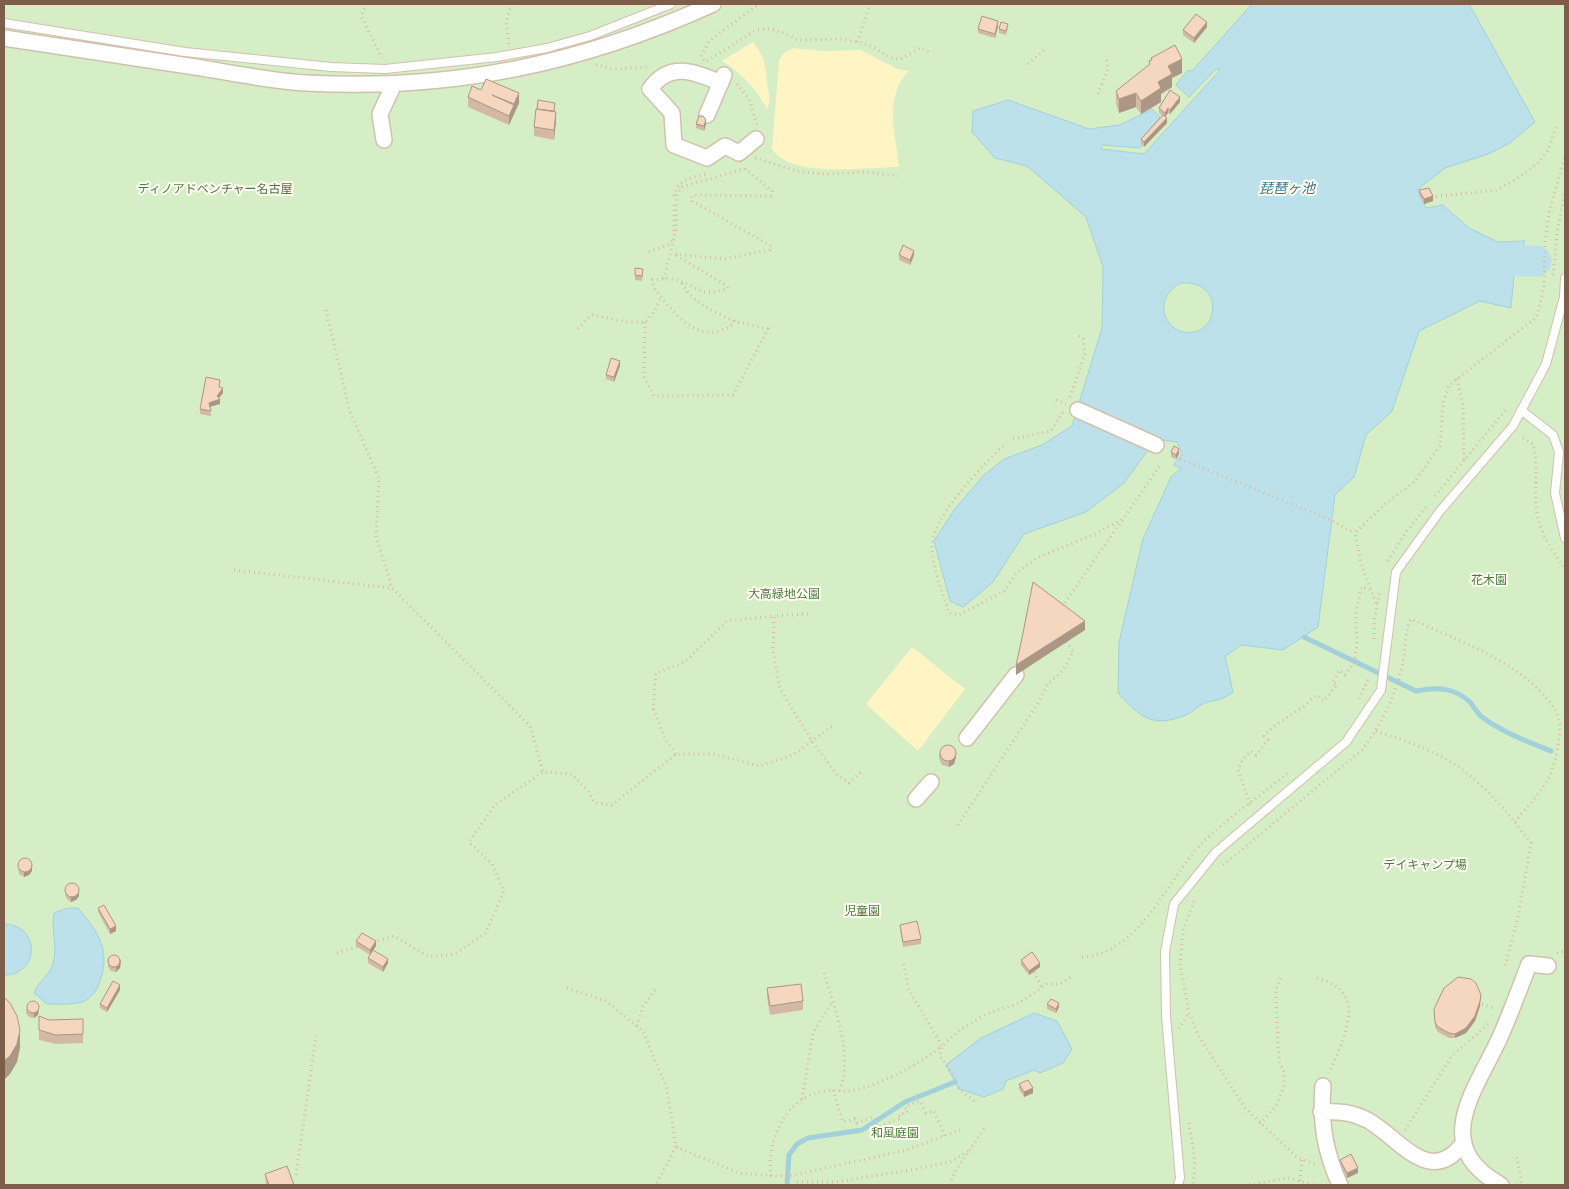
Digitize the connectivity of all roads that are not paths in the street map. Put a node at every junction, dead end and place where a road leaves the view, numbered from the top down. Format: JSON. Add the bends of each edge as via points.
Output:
{"nodes":[{"id":1,"x":671,"y":4,"type":"edge"},
{"id":2,"x":713,"y":4,"type":"edge"},
{"id":3,"x":4,"y":23,"type":"edge"},
{"id":4,"x":4,"y":38,"type":"edge"},
{"id":5,"x":394,"y":84,"type":"junction"},
{"id":6,"x":706,"y":115,"type":"dead end"},
{"id":7,"x":756,"y":139,"type":"road end"},
{"id":8,"x":384,"y":140,"type":"dead end"},
{"id":9,"x":1565,"y":278,"type":"edge"},
{"id":10,"x":1078,"y":410,"type":"dead end"},
{"id":11,"x":1521,"y":410,"type":"junction"},
{"id":12,"x":1156,"y":445,"type":"dead end"},
{"id":13,"x":1565,"y":538,"type":"edge"},
{"id":14,"x":1016,"y":675,"type":"edge"},
{"id":15,"x":967,"y":738,"type":"dead end"},
{"id":16,"x":931,"y":782,"type":"dead end"},
{"id":17,"x":916,"y":800,"type":"dead end"},
{"id":18,"x":1548,"y":966,"type":"dead end"},
{"id":19,"x":1323,"y":1086,"type":"road end"},
{"id":20,"x":1321,"y":1112,"type":"junction"},
{"id":21,"x":1464,"y":1142,"type":"junction"},
{"id":22,"x":1337,"y":1179,"type":"edge"},
{"id":23,"x":1178,"y":1185,"type":"edge"},
{"id":24,"x":1501,"y":1185,"type":"edge"}],
"edges":[{"from":1,"to":3,"type":"lane","via":[[590,36],[547,48],[385,69],[331,67],[185,52]]},
{"from":2,"to":5,"type":"street","via":[[628,38],[533,67],[435,83]]},
{"from":4,"to":5,"type":"street","via":[[305,83]]},
{"from":5,"to":8,"type":"street","via":[[380,114]]},
{"from":6,"to":7,"type":"street","via":[[723,79],[691,71],[673,73],[657,78],[650,89],[672,113],[674,145],[707,158],[725,146],[739,153]]},
{"from":9,"to":11,"type":"lane","via":[[1564,297],[1546,364]]},
{"from":10,"to":12,"type":"street"},
{"from":11,"to":13,"type":"lane","via":[[1552,434],[1559,452],[1555,493]]},
{"from":11,"to":23,"type":"lane","via":[[1513,426],[1440,511],[1396,572],[1381,690],[1346,742],[1216,852],[1174,904],[1165,952],[1166,1016]]},
{"from":14,"to":15,"type":"street"},
{"from":16,"to":17,"type":"street"},
{"from":18,"to":21,"type":"street","via":[[1529,964],[1501,1035],[1462,1118]]},
{"from":19,"to":20,"type":"street"},
{"from":20,"to":21,"type":"street","via":[[1353,1113],[1369,1121],[1408,1154],[1422,1159],[1434,1161],[1455,1154]]},
{"from":20,"to":22,"type":"street","via":[[1323,1140]]},
{"from":21,"to":24,"type":"street","via":[[1479,1170]]}]}
